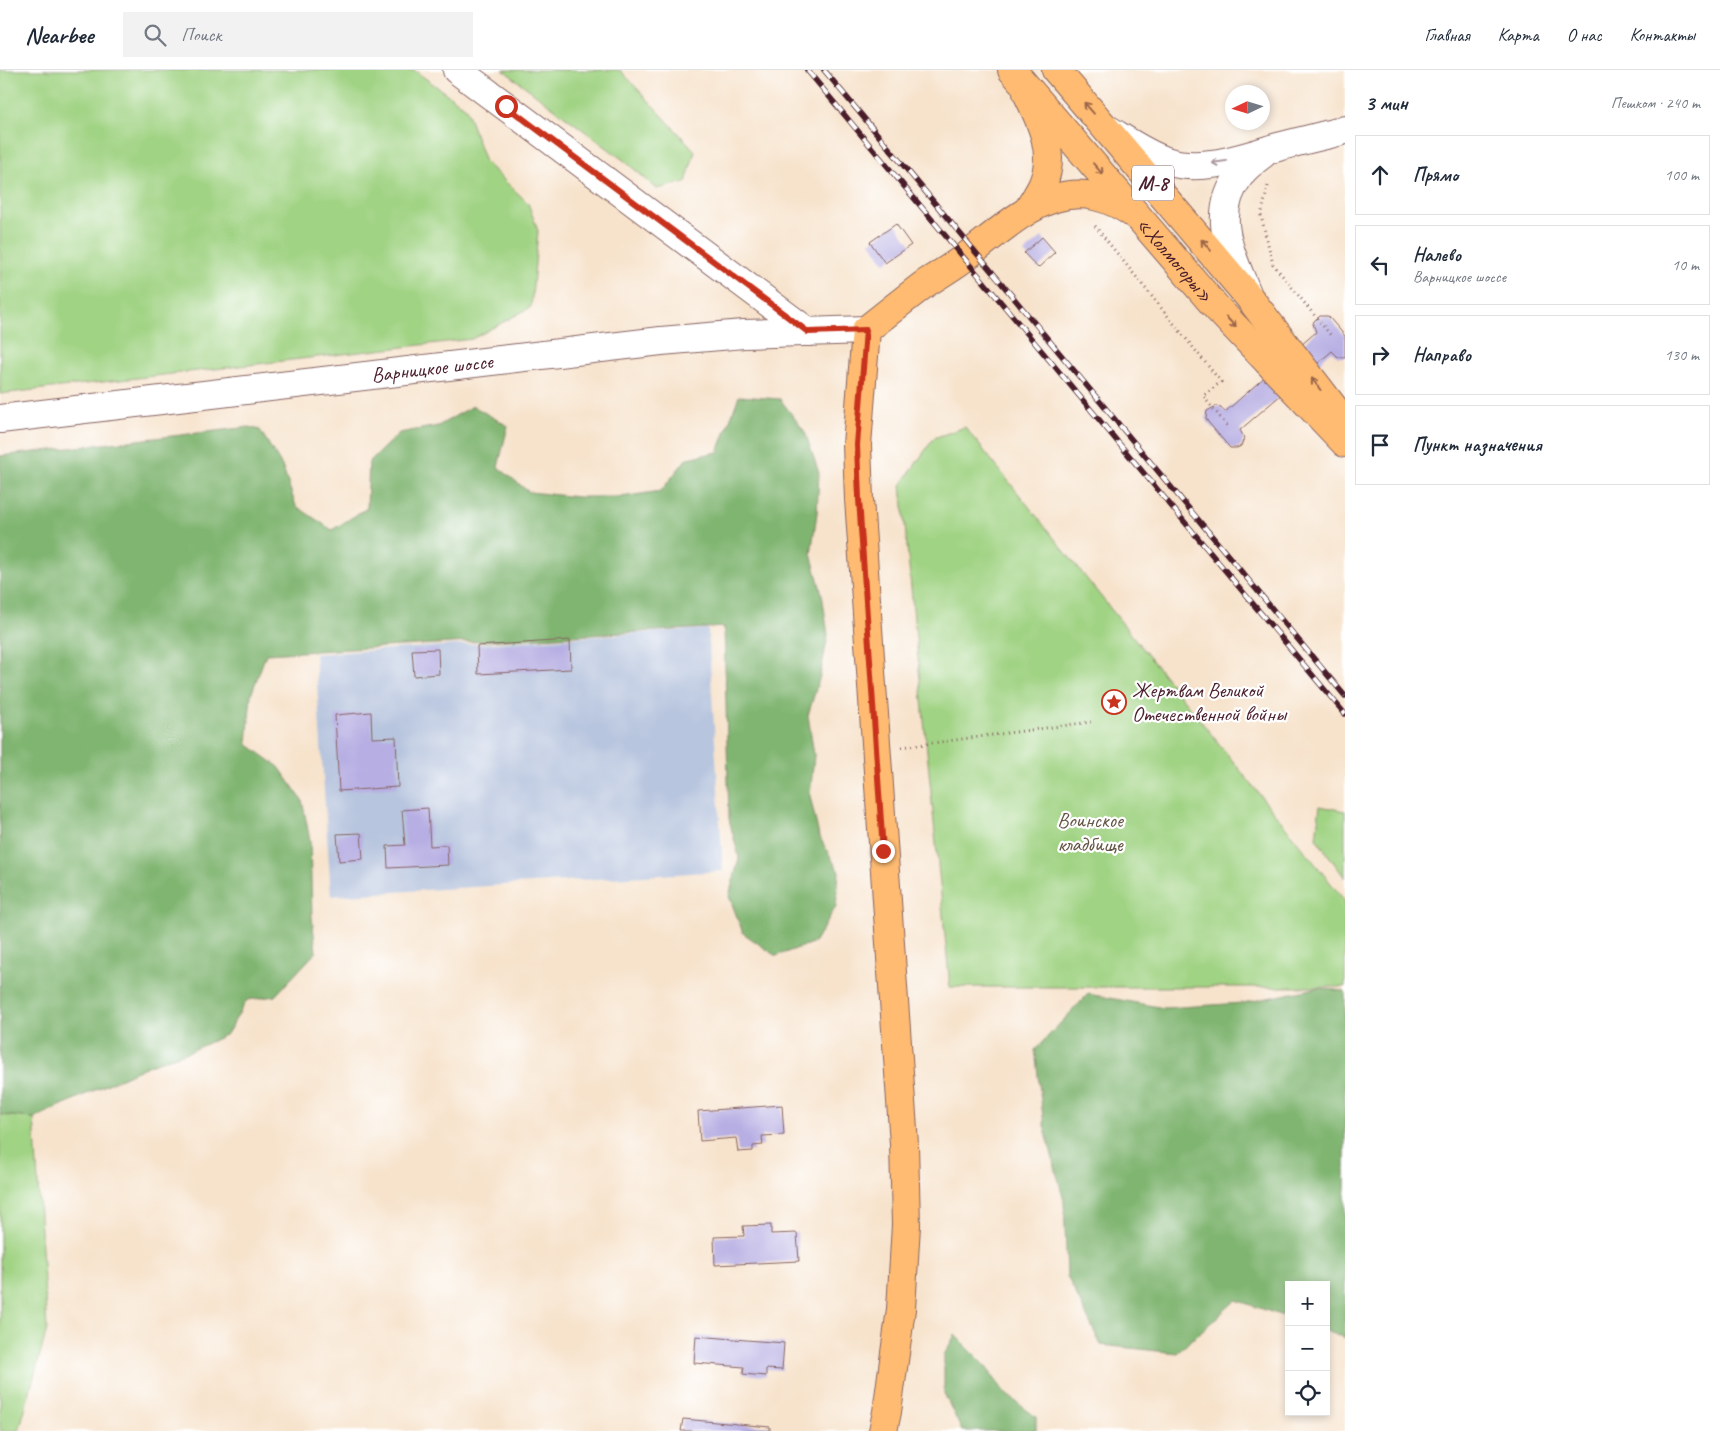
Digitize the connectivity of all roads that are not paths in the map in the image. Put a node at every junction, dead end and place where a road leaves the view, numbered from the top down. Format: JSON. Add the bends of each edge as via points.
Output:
{"nodes":[{"id":1,"x":458,"y":70,"type":"edge"},
{"id":2,"x":1056,"y":70,"type":"edge"},
{"id":3,"x":1016,"y":74,"type":"edge"},
{"id":4,"x":1106,"y":128,"type":"junction"},
{"id":5,"x":1345,"y":130,"type":"edge"},
{"id":6,"x":1271,"y":149,"type":"junction"},
{"id":7,"x":1028,"y":210,"type":"junction"},
{"id":8,"x":1142,"y":219,"type":"junction"},
{"id":9,"x":1248,"y":296,"type":"junction"},
{"id":10,"x":866,"y":330,"type":"junction"},
{"id":11,"x":808,"y":332,"type":"junction"},
{"id":12,"x":0,"y":419,"type":"edge"},
{"id":13,"x":1345,"y":423,"type":"edge"},
{"id":14,"x":1345,"y":443,"type":"edge"},
{"id":15,"x":883,"y":1431,"type":"edge"}],
"edges":[{"from":1,"to":11,"type":"street"},
{"from":4,"to":2,"type":"main road","name":"«Холмогоры»","number":"М-8","one_way":true},
{"from":3,"to":7,"type":"main road","via":[[1042,124],[1048,156],[1047,173]]},
{"from":3,"to":8,"type":"main road","name":"«Холмогоры»","number":"М-8","one_way":true},
{"from":6,"to":4,"type":"street","one_way":true,"via":[[1221,162],[1168,162]]},
{"from":9,"to":4,"type":"main road","name":"«Холмогоры»","number":"М-8","one_way":true},
{"from":5,"to":6,"type":"street"},
{"from":6,"to":9,"type":"street","via":[[1238,177],[1224,217],[1226,237]]},
{"from":7,"to":8,"type":"main road","via":[[1046,200],[1070,195],[1096,196],[1123,205]]},
{"from":7,"to":10,"type":"main road"},
{"from":8,"to":14,"type":"main road","name":"«Холмогоры»","number":"М-8","one_way":true,"via":[[1215,306]]},
{"from":13,"to":9,"type":"main road","name":"«Холмогоры»","number":"М-8","one_way":true},
{"from":10,"to":11,"type":"street","name":"Варницкое шоссе"},
{"from":10,"to":15,"type":"main road","via":[[857,445],[859,499],[904,1144],[906,1225],[901,1309]]},
{"from":11,"to":12,"type":"street","name":"Варницкое шоссе","via":[[661,341]]}]}
